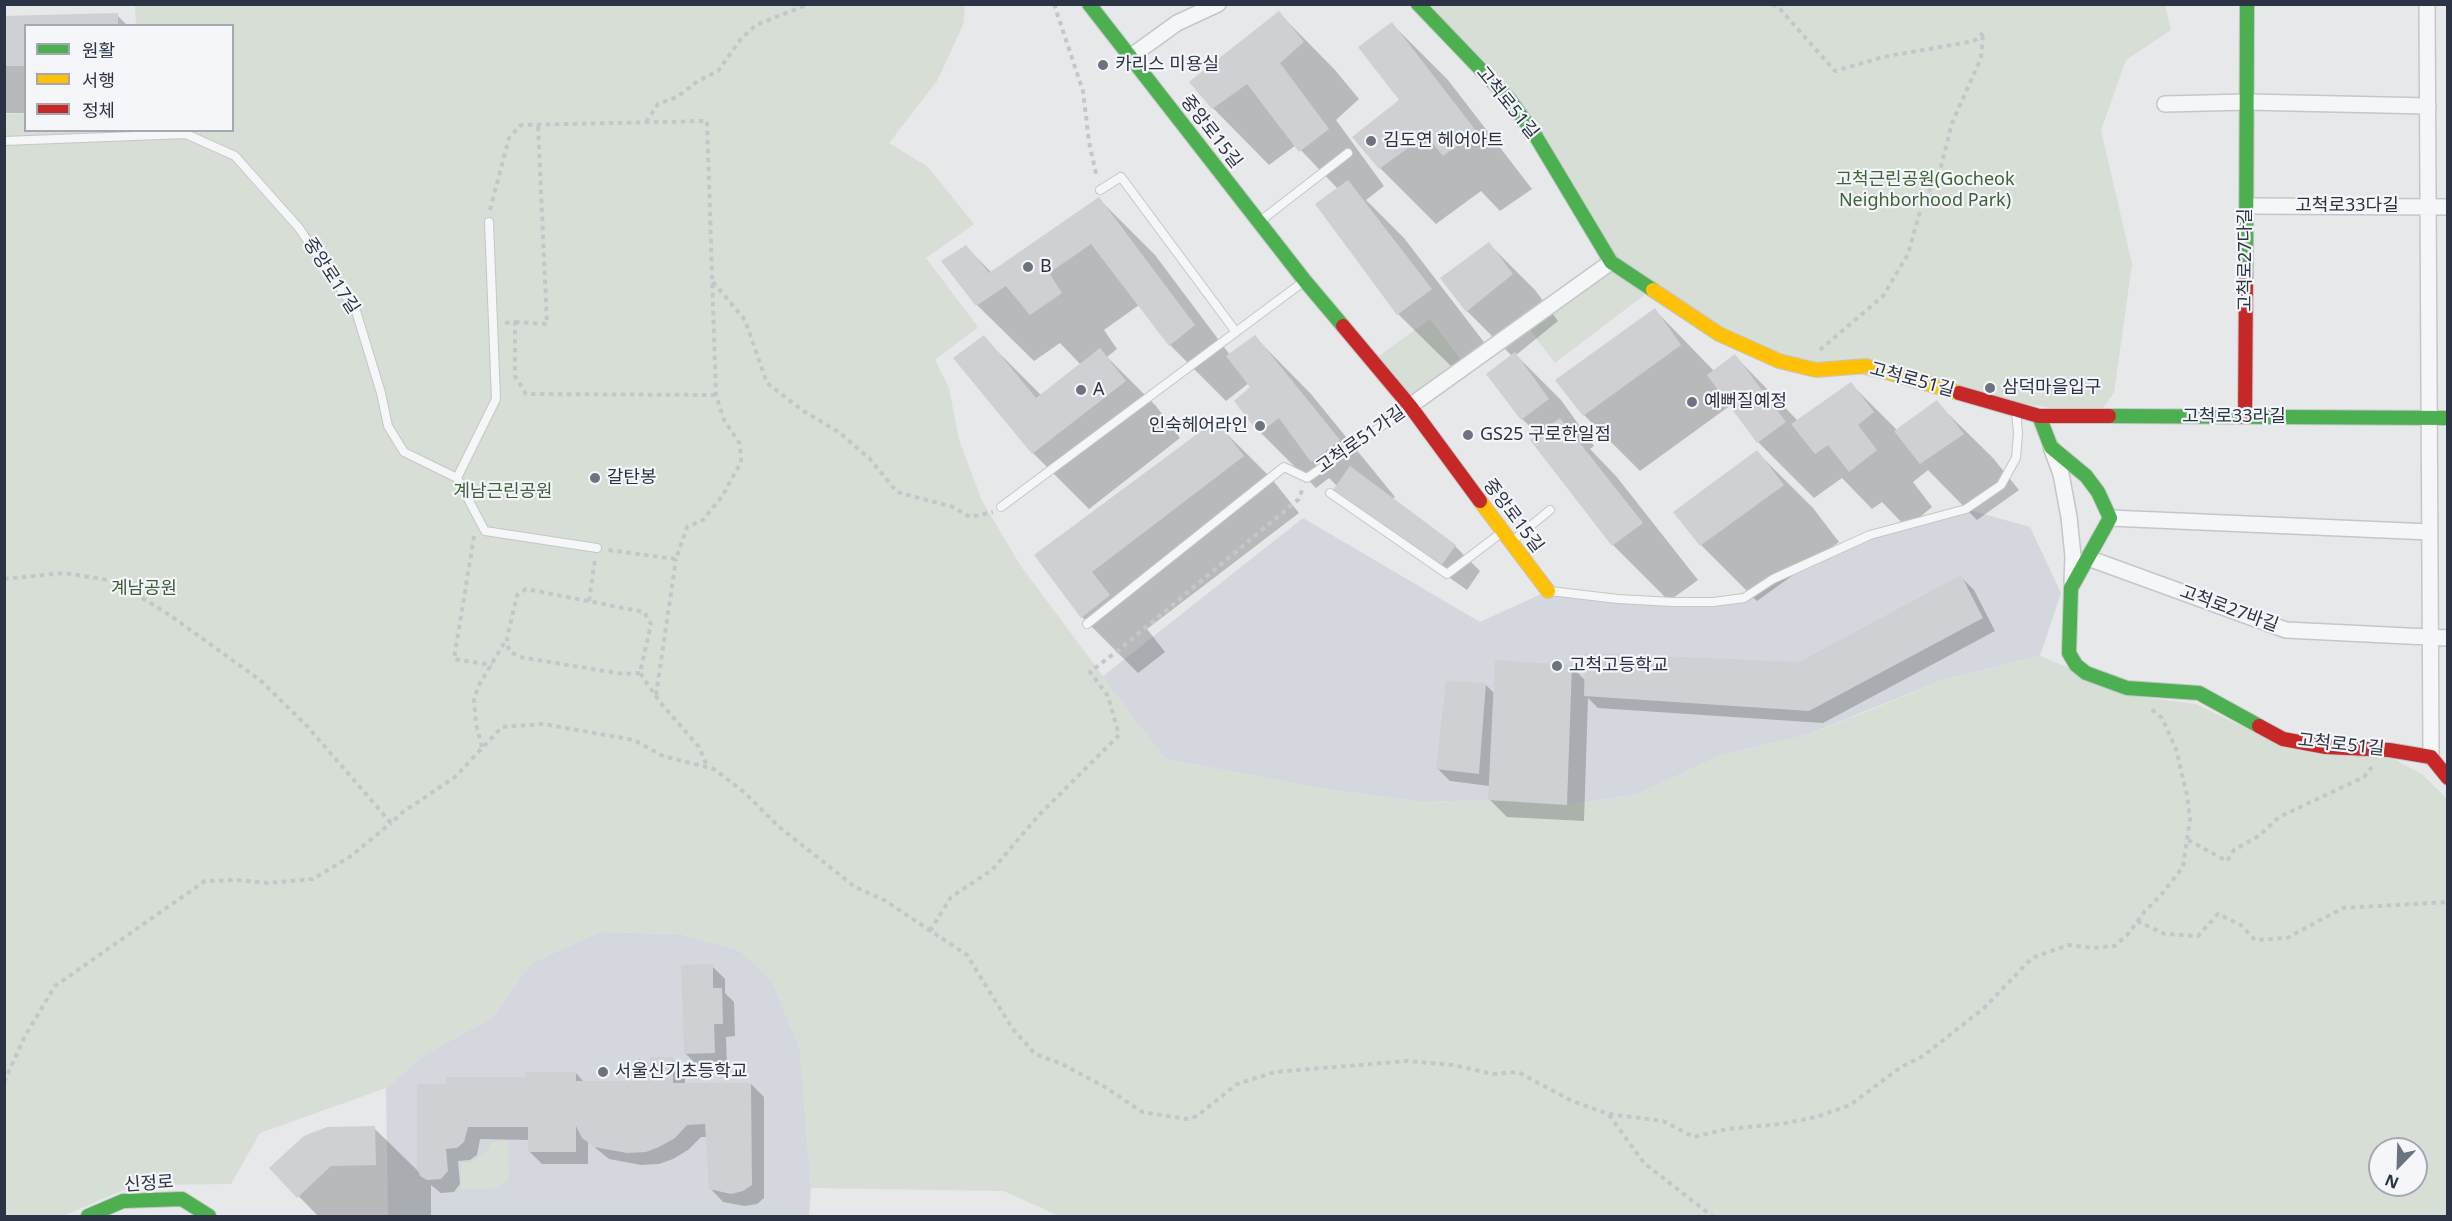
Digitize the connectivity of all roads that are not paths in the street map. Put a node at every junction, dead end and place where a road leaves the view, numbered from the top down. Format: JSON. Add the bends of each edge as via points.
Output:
{"nodes":[{"id":1,"x":1089,"y":4,"type":"edge"},
{"id":2,"x":1218,"y":4,"type":"edge"},
{"id":3,"x":1418,"y":4,"type":"edge"},
{"id":4,"x":2247,"y":4,"type":"edge"},
{"id":5,"x":2427,"y":4,"type":"edge"},
{"id":6,"x":1130,"y":57,"type":"junction"},
{"id":7,"x":2247,"y":102,"type":"junction"},
{"id":8,"x":2165,"y":104,"type":"dead end"},
{"id":9,"x":2428,"y":106,"type":"junction"},
{"id":10,"x":4,"y":141,"type":"edge"},
{"id":11,"x":1348,"y":153,"type":"dead end"},
{"id":12,"x":1100,"y":190,"type":"road end"},
{"id":13,"x":2247,"y":206,"type":"junction"},
{"id":14,"x":2428,"y":207,"type":"junction"},
{"id":15,"x":2448,"y":207,"type":"edge"},
{"id":16,"x":489,"y":222,"type":"road end"},
{"id":17,"x":1259,"y":222,"type":"junction"},
{"id":18,"x":1611,"y":262,"type":"junction"},
{"id":19,"x":1305,"y":281,"type":"junction"},
{"id":20,"x":1236,"y":332,"type":"junction"},
{"id":21,"x":1410,"y":406,"type":"junction"},
{"id":22,"x":2015,"y":408,"type":"junction"},
{"id":23,"x":2039,"y":416,"type":"junction"},
{"id":24,"x":2246,"y":417,"type":"junction"},
{"id":25,"x":2429,"y":418,"type":"junction"},
{"id":26,"x":2448,"y":418,"type":"edge"},
{"id":27,"x":2051,"y":447,"type":"junction"},
{"id":28,"x":457,"y":478,"type":"junction"},
{"id":29,"x":1330,"y":493,"type":"dead end"},
{"id":30,"x":1001,"y":507,"type":"road end"},
{"id":31,"x":1550,"y":510,"type":"dead end"},
{"id":32,"x":2110,"y":518,"type":"junction"},
{"id":33,"x":2430,"y":532,"type":"junction"},
{"id":34,"x":1506,"y":537,"type":"junction"},
{"id":35,"x":597,"y":549,"type":"road end"},
{"id":36,"x":2088,"y":558,"type":"junction"},
{"id":37,"x":2071,"y":588,"type":"junction"},
{"id":38,"x":1548,"y":591,"type":"joint"},
{"id":39,"x":1087,"y":624,"type":"dead end"},
{"id":40,"x":2430,"y":638,"type":"junction"},
{"id":41,"x":2448,"y":638,"type":"edge"},
{"id":42,"x":2431,"y":757,"type":"junction"},
{"id":43,"x":2448,"y":778,"type":"edge"},
{"id":44,"x":88,"y":1216,"type":"edge"},
{"id":45,"x":209,"y":1216,"type":"edge"}],
"edges":[{"from":1,"to":6,"type":"street","name":"중앙로15길"},
{"from":2,"to":6,"type":"street","via":[[1177,23]]},
{"from":3,"to":18,"type":"street","name":"고척로51길","via":[[1510,100]]},
{"from":4,"to":7,"type":"street","name":"고척로27다길"},
{"from":5,"to":9,"type":"street"},
{"from":6,"to":17,"type":"street","name":"중앙로15길"},
{"from":7,"to":8,"type":"street"},
{"from":7,"to":9,"type":"street"},
{"from":7,"to":13,"type":"street","name":"고척로27다길"},
{"from":9,"to":14,"type":"street"},
{"from":10,"to":28,"type":"lane","name":"중앙로17길","via":[[186,134],[235,156],[299,228],[356,311],[388,426],[404,452]]},
{"from":11,"to":17,"type":"lane"},
{"from":12,"to":20,"type":"lane","via":[[1121,177]]},
{"from":13,"to":14,"type":"street","name":"고척로33다길"},
{"from":13,"to":24,"type":"street","name":"고척로27다길"},
{"from":14,"to":15,"type":"street","name":"고척로33다길"},
{"from":14,"to":25,"type":"street"},
{"from":16,"to":28,"type":"lane","via":[[496,399]]},
{"from":17,"to":19,"type":"street","name":"중앙로15길"},
{"from":18,"to":21,"type":"street","name":"고척로51가길"},
{"from":18,"to":22,"type":"street","name":"고척로51길","via":[[1719,334],[1779,361],[1816,370],[1866,366]]},
{"from":19,"to":20,"type":"lane"},
{"from":19,"to":21,"type":"street","name":"중앙로15길"},
{"from":20,"to":30,"type":"lane"},
{"from":21,"to":34,"type":"street","name":"중앙로15길"},
{"from":21,"to":39,"type":"lane","name":"고척로51가길","via":[[1306,478],[1284,466]]},
{"from":22,"to":23,"type":"street","name":"고척로51길"},
{"from":22,"to":38,"type":"lane","name":"중앙로15길","via":[[2016,458],[2001,486],[1966,509],[1870,535],[1773,579],[1744,598],[1713,602],[1618,599]]},
{"from":23,"to":24,"type":"street","name":"고척로33라길"},
{"from":23,"to":27,"type":"street"},
{"from":24,"to":25,"type":"street","name":"고척로33라길"},
{"from":25,"to":26,"type":"street","name":"고척로33라길"},
{"from":25,"to":33,"type":"street"},
{"from":27,"to":32,"type":"street","via":[[2086,476]]},
{"from":27,"to":37,"type":"street","via":[[2061,474],[2071,528]]},
{"from":28,"to":35,"type":"lane","via":[[485,531]]},
{"from":29,"to":34,"type":"lane","via":[[1447,574]]},
{"from":31,"to":34,"type":"lane"},
{"from":32,"to":33,"type":"street"},
{"from":32,"to":36,"type":"street","name":"고척로51길"},
{"from":33,"to":40,"type":"street"},
{"from":34,"to":38,"type":"street","name":"중앙로15길"},
{"from":36,"to":37,"type":"street","name":"고척로51길"},
{"from":36,"to":40,"type":"street","name":"고척로27바길","via":[[2286,630]]},
{"from":37,"to":42,"type":"street","name":"고척로51길","via":[[2069,653],[2086,673],[2127,688],[2199,693],[2283,739]]},
{"from":40,"to":41,"type":"street","name":"고척로27바길"},
{"from":40,"to":42,"type":"street"},
{"from":42,"to":43,"type":"street"},
{"from":44,"to":45,"type":"street","name":"신정로","via":[[123,1201],[182,1199]]}]}
